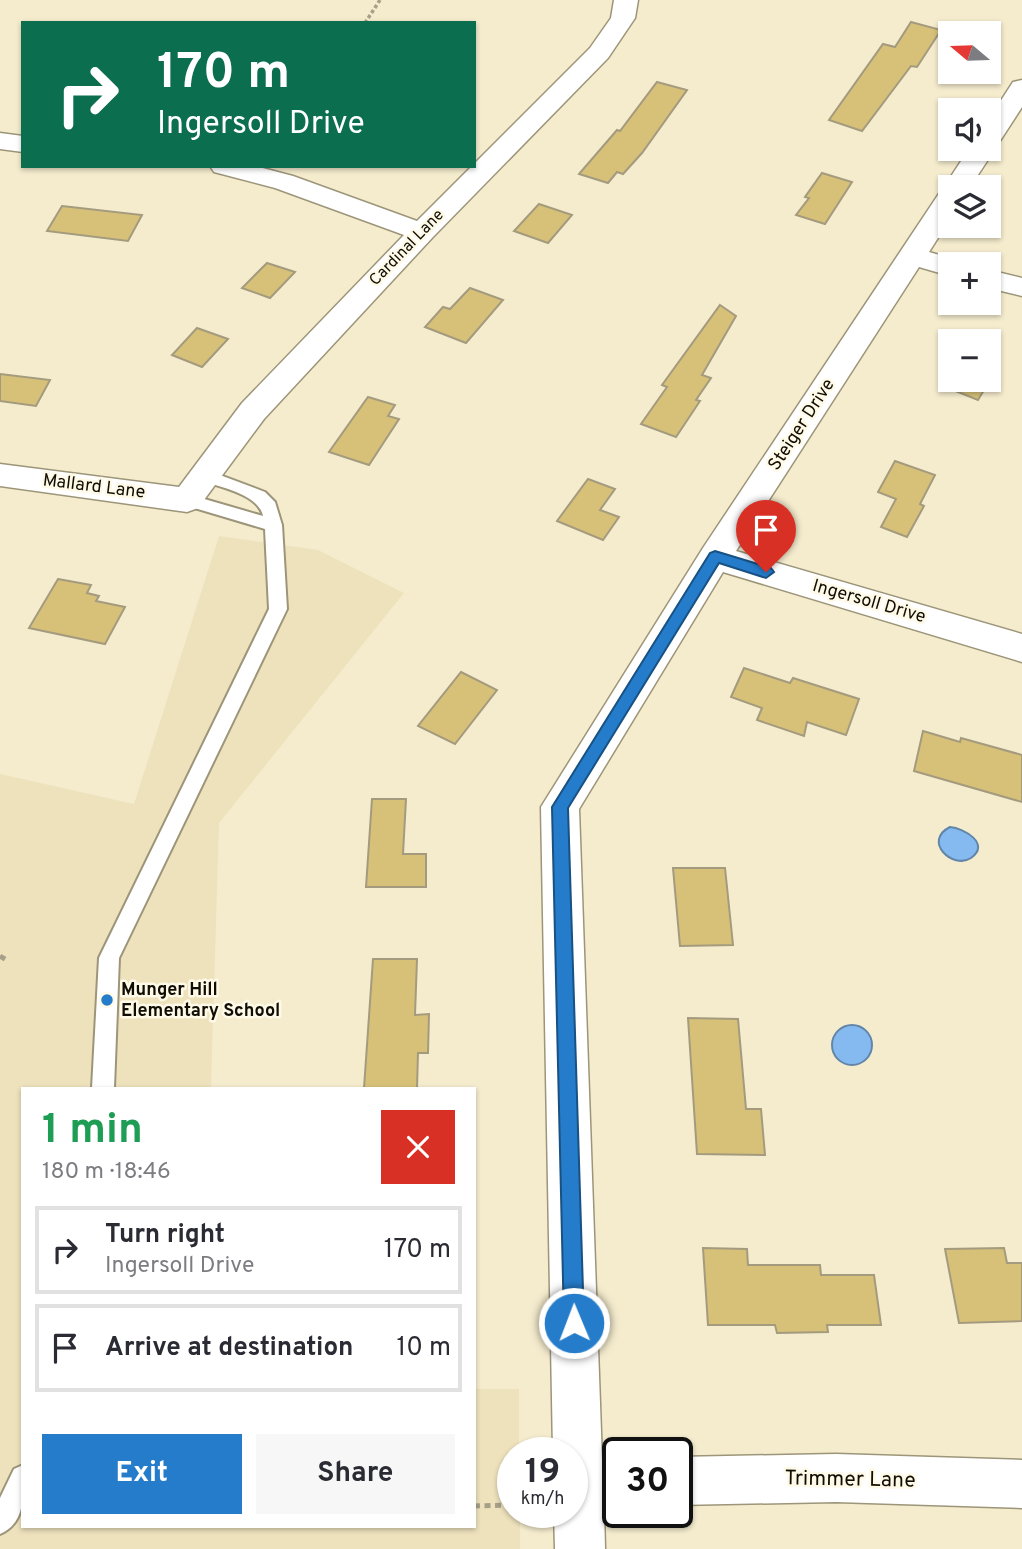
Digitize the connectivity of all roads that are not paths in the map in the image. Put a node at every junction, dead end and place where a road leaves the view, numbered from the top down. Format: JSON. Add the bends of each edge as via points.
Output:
{"nodes":[{"id":1,"x":626,"y":0,"type":"edge"},
{"id":2,"x":1022,"y":87,"type":"edge"},
{"id":3,"x":1001,"y":120,"type":"edge"},
{"id":4,"x":0,"y":141,"type":"edge"},
{"id":5,"x":21,"y":144,"type":"edge"},
{"id":6,"x":230,"y":168,"type":"edge"},
{"id":7,"x":938,"y":217,"type":"edge"},
{"id":8,"x":422,"y":232,"type":"junction"},
{"id":9,"x":913,"y":256,"type":"junction"},
{"id":10,"x":938,"y":263,"type":"edge"},
{"id":11,"x":1001,"y":282,"type":"edge"},
{"id":12,"x":1022,"y":287,"type":"edge"},
{"id":13,"x":0,"y":475,"type":"edge"},
{"id":14,"x":195,"y":487,"type":"junction"},
{"id":15,"x":273,"y":524,"type":"junction"},
{"id":16,"x":715,"y":557,"type":"junction"},
{"id":17,"x":1022,"y":648,"type":"edge"},
{"id":18,"x":103,"y":1087,"type":"edge"},
{"id":19,"x":693,"y":1481,"type":"edge"},
{"id":20,"x":21,"y":1483,"type":"edge"},
{"id":21,"x":1022,"y":1484,"type":"edge"},
{"id":22,"x":598,"y":1485,"type":"edge"},
{"id":23,"x":0,"y":1521,"type":"edge"},
{"id":24,"x":580,"y":1549,"type":"edge"}],
"edges":[{"from":1,"to":8,"type":"street","name":"Cardinal Lane","via":[[623,18],[599,53]]},
{"from":2,"to":3,"type":"street"},
{"from":4,"to":5,"type":"street"},
{"from":6,"to":8,"type":"street"},
{"from":7,"to":9,"type":"street","name":"Steiger Drive"},
{"from":8,"to":14,"type":"street","name":"Cardinal Lane","via":[[253,411]]},
{"from":9,"to":10,"type":"street"},
{"from":9,"to":16,"type":"street","name":"Steiger Drive"},
{"from":11,"to":12,"type":"street"},
{"from":13,"to":14,"type":"street","name":"Mallard Lane"},
{"from":14,"to":15,"type":"lane"},
{"from":14,"to":15,"type":"lane","via":[[259,496],[269,506]]},
{"from":15,"to":18,"type":"lane","via":[[278,610],[108,958]]},
{"from":16,"to":17,"type":"street","name":"Ingersoll Drive"},
{"from":16,"to":22,"type":"street","name":"Steiger Drive","via":[[560,807]]},
{"from":19,"to":21,"type":"street","name":"Trimmer Lane","via":[[836,1478]]},
{"from":20,"to":23,"type":"lane"},
{"from":22,"to":24,"type":"street","name":"Steiger Drive"}]}
